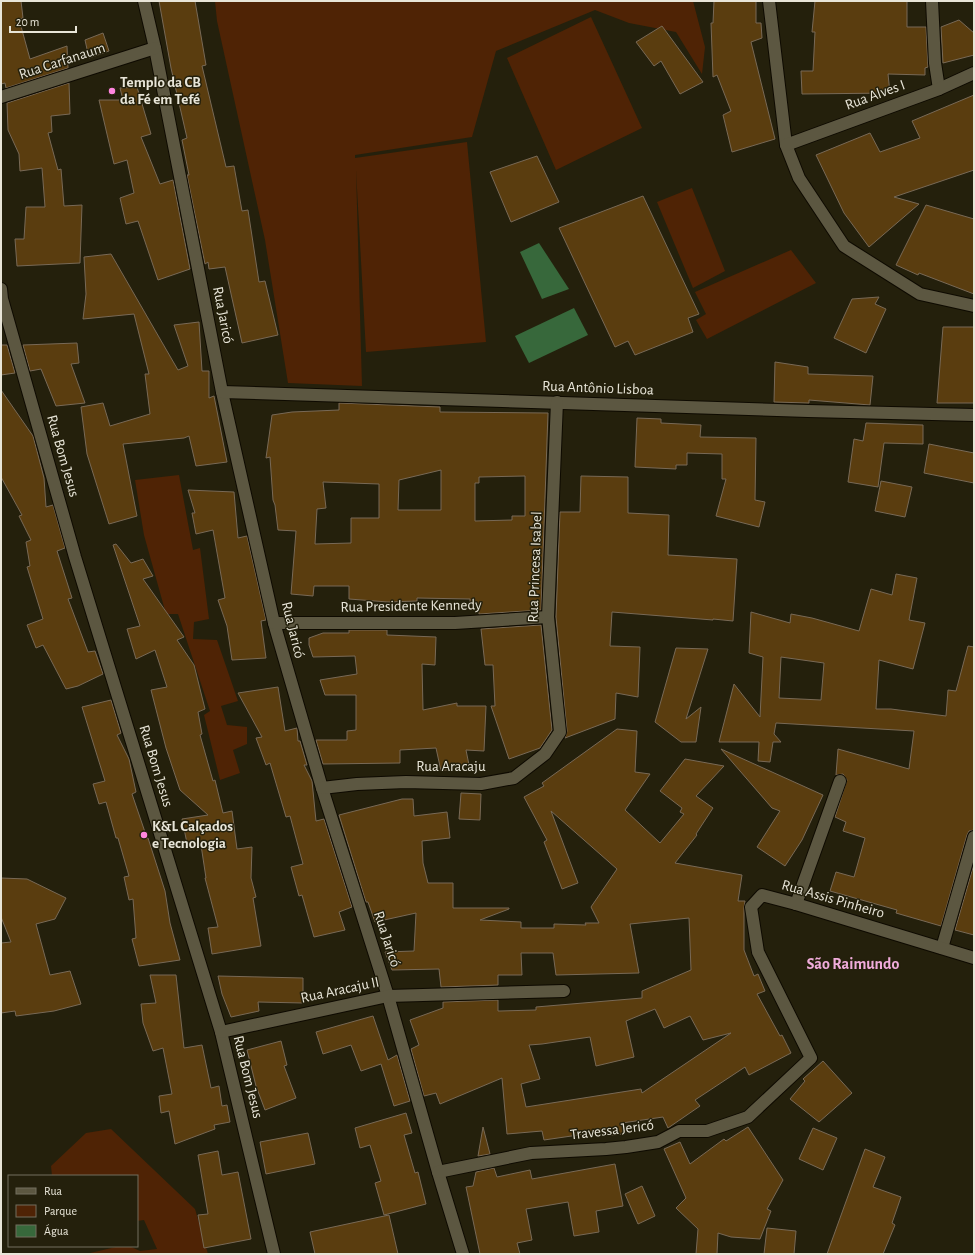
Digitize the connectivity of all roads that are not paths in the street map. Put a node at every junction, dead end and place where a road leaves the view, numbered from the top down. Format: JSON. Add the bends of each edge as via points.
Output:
{"nodes":[{"id":1,"x":144,"y":1,"type":"edge"},
{"id":2,"x":769,"y":1,"type":"edge"},
{"id":3,"x":932,"y":1,"type":"edge"},
{"id":4,"x":155,"y":48,"type":"junction"},
{"id":5,"x":974,"y":74,"type":"edge"},
{"id":6,"x":939,"y":89,"type":"junction"},
{"id":7,"x":1,"y":97,"type":"edge"},
{"id":8,"x":786,"y":145,"type":"junction"},
{"id":9,"x":1,"y":288,"type":"edge"},
{"id":10,"x":974,"y":306,"type":"edge"},
{"id":11,"x":222,"y":392,"type":"junction"},
{"id":12,"x":557,"y":402,"type":"junction"},
{"id":13,"x":974,"y":415,"type":"edge"},
{"id":14,"x":548,"y":617,"type":"junction"},
{"id":15,"x":274,"y":623,"type":"junction"},
{"id":16,"x":560,"y":732,"type":"joint"},
{"id":17,"x":840,"y":781,"type":"dead end"},
{"id":18,"x":322,"y":788,"type":"junction"},
{"id":19,"x":974,"y":836,"type":"edge"},
{"id":20,"x":796,"y":904,"type":"junction"},
{"id":21,"x":942,"y":948,"type":"junction"},
{"id":22,"x":974,"y":958,"type":"edge"},
{"id":23,"x":564,"y":991,"type":"dead end"},
{"id":24,"x":388,"y":996,"type":"junction"},
{"id":25,"x":221,"y":1032,"type":"junction"},
{"id":26,"x":811,"y":1058,"type":"joint"},
{"id":27,"x":438,"y":1172,"type":"junction"},
{"id":28,"x":274,"y":1254,"type":"edge"},
{"id":29,"x":463,"y":1254,"type":"edge"}],
"edges":[{"from":1,"to":4,"type":"street","name":"Rua Jaricó"},
{"from":2,"to":8,"type":"street"},
{"from":3,"to":6,"type":"street"},
{"from":4,"to":7,"type":"street","name":"Rua Carfanaum"},
{"from":4,"to":11,"type":"street","name":"Rua Jaricó"},
{"from":5,"to":6,"type":"street","name":"Rua Alves I"},
{"from":6,"to":8,"type":"street","name":"Rua Alves I"},
{"from":8,"to":10,"type":"street","via":[[799,178],[844,246],[920,294]]},
{"from":9,"to":25,"type":"street","name":"Rua Bom Jesus","via":[[2,300],[75,557]]},
{"from":11,"to":12,"type":"street","name":"Rua Antônio Lisboa"},
{"from":11,"to":15,"type":"street","name":"Rua Jaricó"},
{"from":12,"to":13,"type":"street","name":"Rua Antônio Lisboa"},
{"from":12,"to":14,"type":"street","name":"Rua Princesa Isabel"},
{"from":14,"to":15,"type":"street","name":"Rua Presidente Kennedy","via":[[454,623]]},
{"from":14,"to":16,"type":"street","name":"Rua Princesa Isabel"},
{"from":15,"to":18,"type":"street","name":"Rua Jaricó"},
{"from":16,"to":18,"type":"street","name":"Rua Aracaju","via":[[545,754],[514,778],[481,784],[406,782]]},
{"from":17,"to":20,"type":"street"},
{"from":18,"to":24,"type":"street","name":"Rua Jaricó"},
{"from":19,"to":21,"type":"street"},
{"from":20,"to":21,"type":"street","name":"Rua Assis Pinheiro"},
{"from":20,"to":26,"type":"street","name":"Rua Assis Pinheiro","via":[[762,895],[751,907],[758,952]]},
{"from":21,"to":22,"type":"street","name":"Rua Assis Pinheiro"},
{"from":23,"to":24,"type":"street","name":"Rua Aracaju II"},
{"from":24,"to":25,"type":"street","name":"Rua Aracaju II"},
{"from":24,"to":27,"type":"street","name":"Rua Jaricó"},
{"from":25,"to":28,"type":"street","name":"Rua Bom Jesus"},
{"from":26,"to":27,"type":"street","name":"Travessa Jericó","via":[[748,1118],[707,1131],[679,1131],[658,1142],[626,1147],[530,1153]]},
{"from":27,"to":29,"type":"street","name":"Rua Jaricó"}]}
